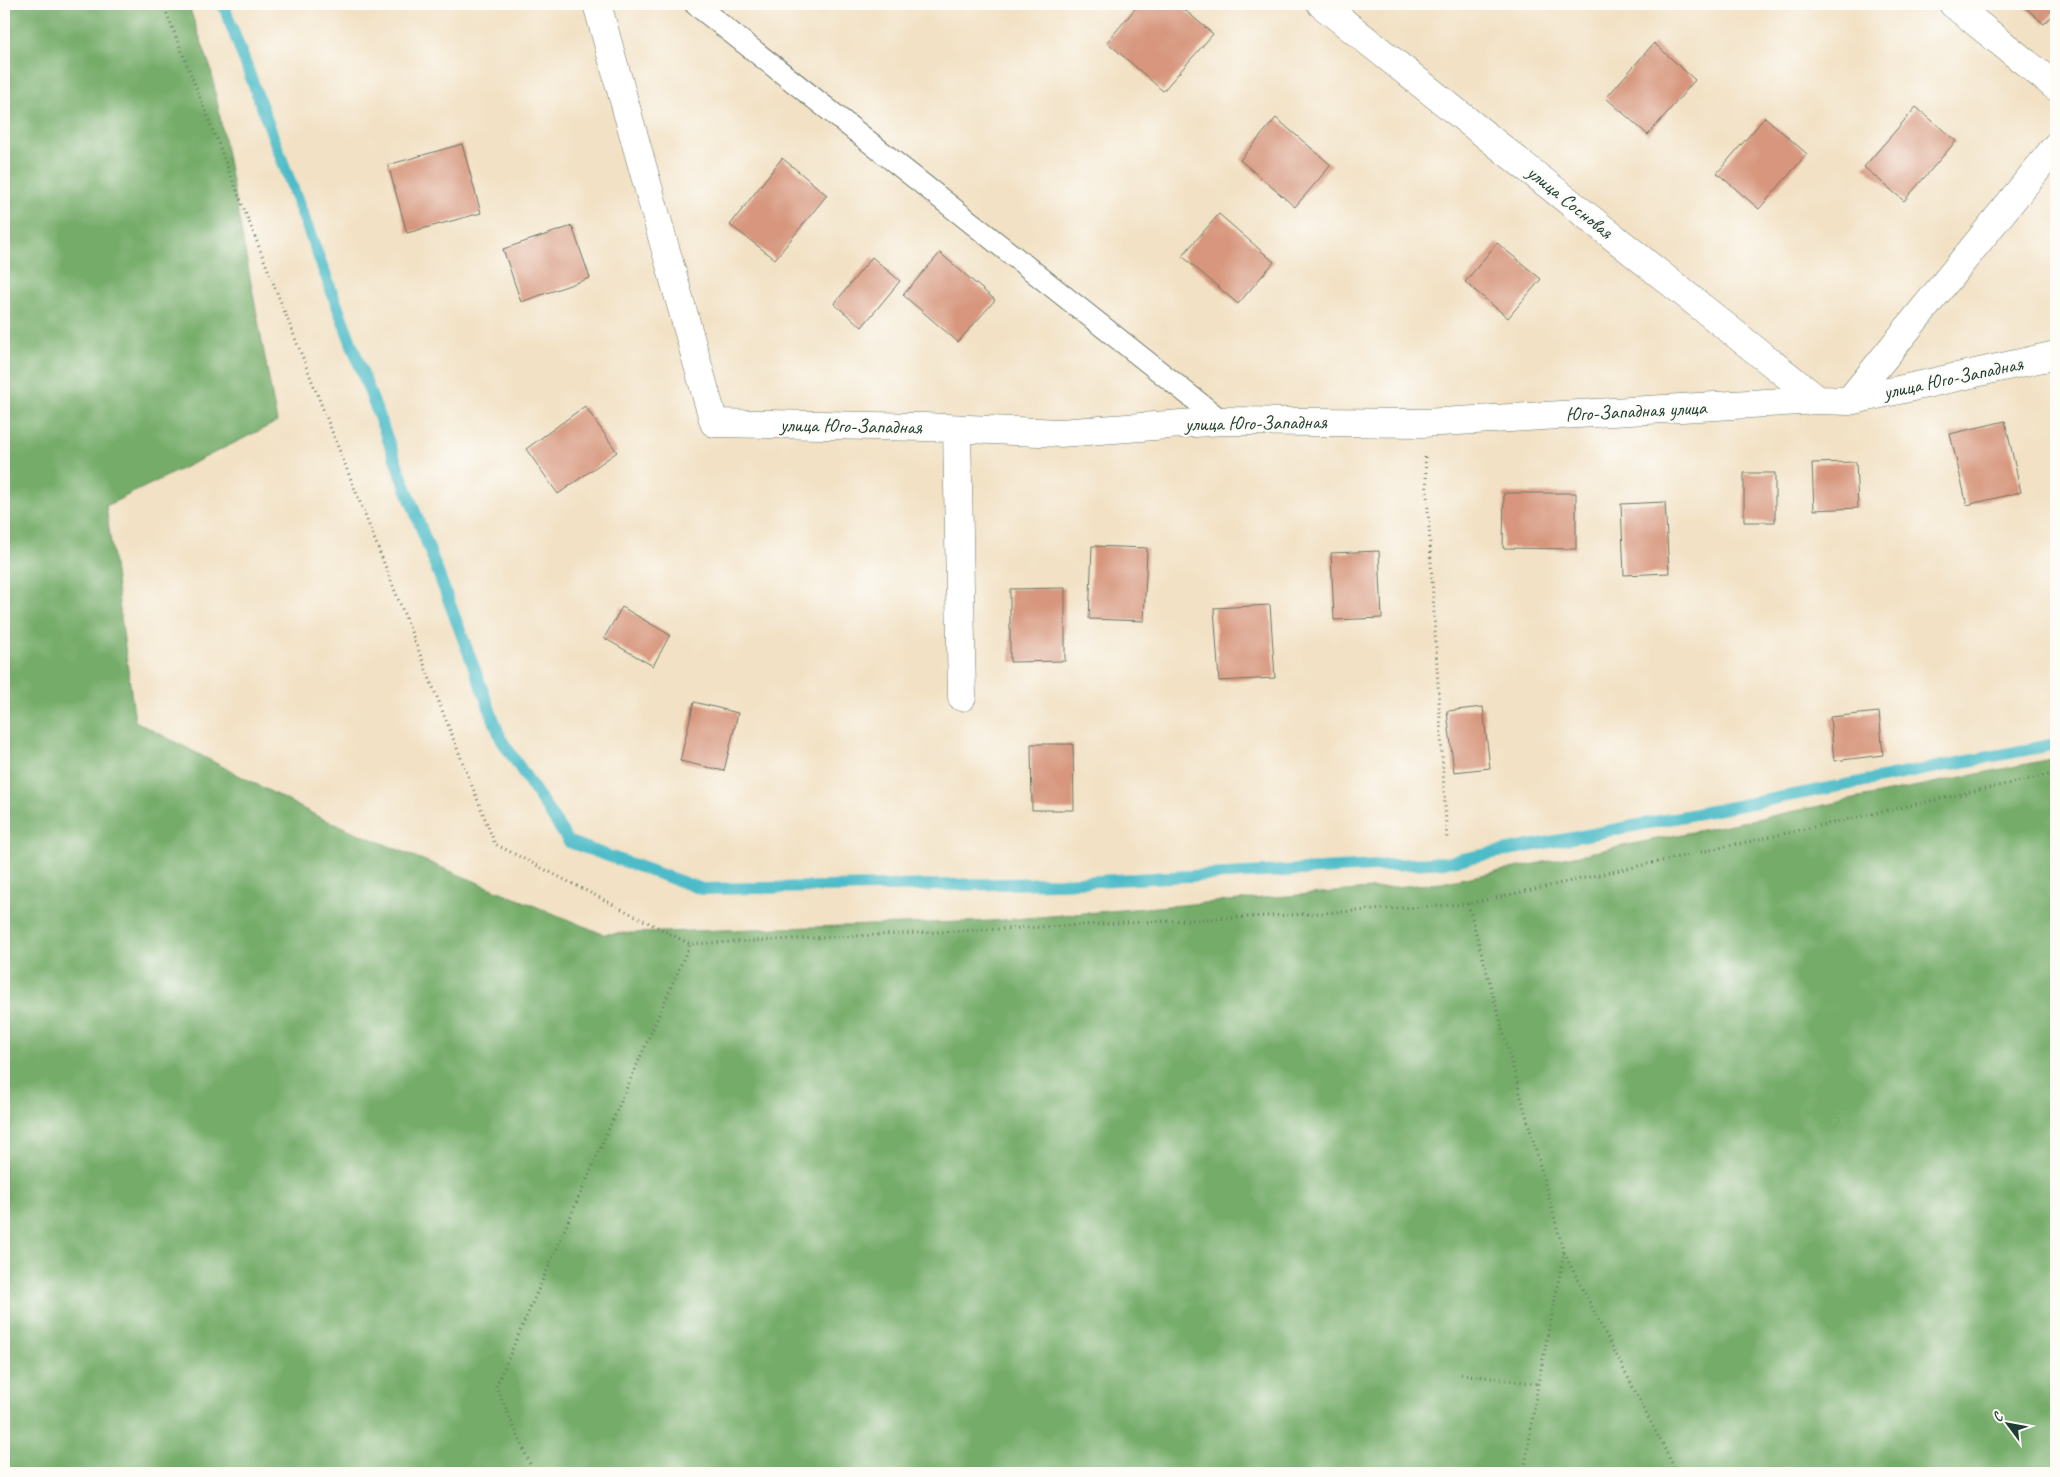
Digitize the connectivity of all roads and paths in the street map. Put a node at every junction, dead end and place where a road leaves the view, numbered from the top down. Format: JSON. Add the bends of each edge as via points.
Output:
{"nodes":[{"id":1,"x":163,"y":4,"type":"edge"},
{"id":2,"x":597,"y":4,"type":"edge"},
{"id":3,"x":695,"y":4,"type":"edge"},
{"id":4,"x":1321,"y":4,"type":"edge"},
{"id":5,"x":1953,"y":4,"type":"edge"},
{"id":6,"x":2056,"y":87,"type":"edge"},
{"id":7,"x":2056,"y":146,"type":"edge"},
{"id":8,"x":2056,"y":355,"type":"edge"},
{"id":9,"x":1818,"y":400,"type":"junction"},
{"id":10,"x":1849,"y":401,"type":"junction"},
{"id":11,"x":1222,"y":421,"type":"junction"},
{"id":12,"x":1423,"y":424,"type":"junction"},
{"id":13,"x":957,"y":429,"type":"junction"},
{"id":14,"x":962,"y":697,"type":"dead end"},
{"id":15,"x":2056,"y":773,"type":"edge"},
{"id":16,"x":1447,"y":841,"type":"dead end"},
{"id":17,"x":1468,"y":904,"type":"junction"},
{"id":18,"x":690,"y":944,"type":"junction"},
{"id":19,"x":1564,"y":1253,"type":"junction"},
{"id":20,"x":1461,"y":1374,"type":"dead end"},
{"id":21,"x":1538,"y":1384,"type":"junction"},
{"id":22,"x":534,"y":1473,"type":"edge"},
{"id":23,"x":1524,"y":1473,"type":"edge"},
{"id":24,"x":1677,"y":1473,"type":"edge"}],
"edges":[{"from":1,"to":18,"type":"path","via":[[494,844]]},
{"from":2,"to":13,"type":"street","name":"улица Юго-Западная","via":[[714,423]]},
{"from":3,"to":11,"type":"lane"},
{"from":4,"to":9,"type":"street","name":"улица Сосновая"},
{"from":5,"to":6,"type":"street"},
{"from":7,"to":10,"type":"street"},
{"from":8,"to":10,"type":"street","name":"улица Юго-Западная"},
{"from":9,"to":10,"type":"street","name":"Юго-Западная улица"},
{"from":9,"to":12,"type":"street","name":"Юго-Западная улица"},
{"from":11,"to":12,"type":"street","name":"улица Юго-Западная"},
{"from":11,"to":13,"type":"street","name":"улица Юго-Западная","via":[[1060,433]]},
{"from":12,"to":16,"type":"path"},
{"from":13,"to":14,"type":"street"},
{"from":15,"to":17,"type":"path"},
{"from":17,"to":18,"type":"path"},
{"from":17,"to":19,"type":"path"},
{"from":18,"to":22,"type":"path","via":[[496,1386]]},
{"from":19,"to":21,"type":"path"},
{"from":19,"to":24,"type":"path"},
{"from":20,"to":21,"type":"path"},
{"from":21,"to":23,"type":"path"}]}
